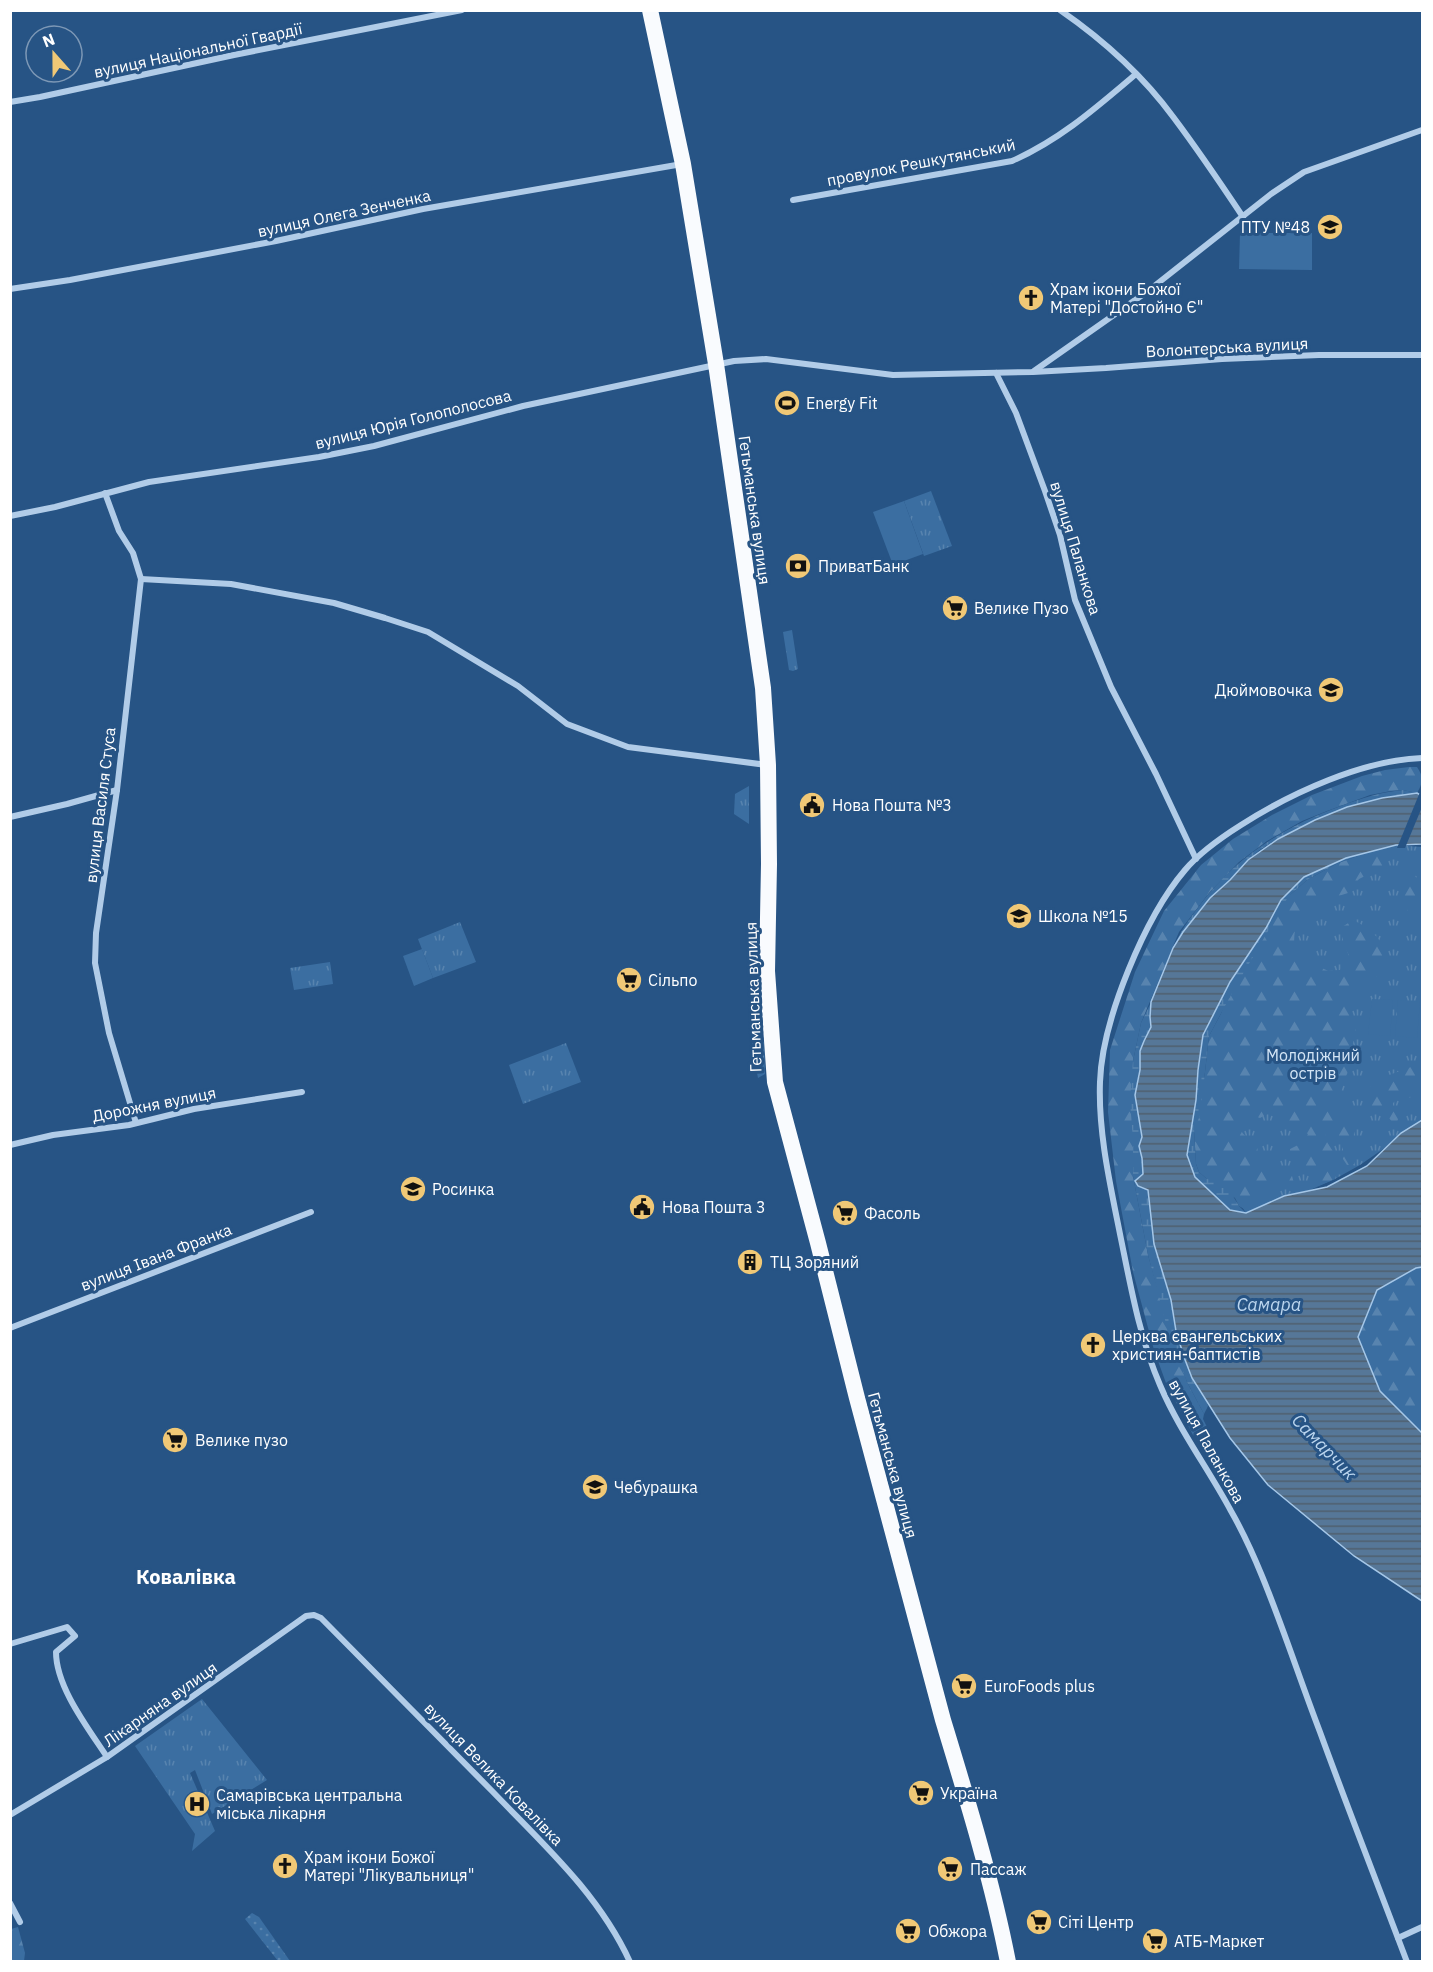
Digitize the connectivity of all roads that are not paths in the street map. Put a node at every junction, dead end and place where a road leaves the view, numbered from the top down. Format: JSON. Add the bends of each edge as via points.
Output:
{"nodes":[{"id":1,"x":462,"y":10,"type":"edge"},
{"id":2,"x":650,"y":10,"type":"edge"},
{"id":3,"x":1060,"y":10,"type":"edge"},
{"id":4,"x":1136,"y":74,"type":"junction"},
{"id":5,"x":10,"y":102,"type":"edge"},
{"id":6,"x":1422,"y":130,"type":"edge"},
{"id":7,"x":683,"y":164,"type":"junction"},
{"id":8,"x":793,"y":200,"type":"dead end"},
{"id":9,"x":1244,"y":217,"type":"junction"},
{"id":10,"x":10,"y":289,"type":"edge"},
{"id":11,"x":1422,"y":355,"type":"edge"},
{"id":12,"x":716,"y":364,"type":"junction"},
{"id":13,"x":1033,"y":372,"type":"junction"},
{"id":14,"x":996,"y":373,"type":"junction"},
{"id":15,"x":105,"y":493,"type":"junction"},
{"id":16,"x":10,"y":516,"type":"edge"},
{"id":17,"x":141,"y":579,"type":"junction"},
{"id":18,"x":1422,"y":758,"type":"edge"},
{"id":19,"x":768,"y":765,"type":"junction"},
{"id":20,"x":117,"y":789,"type":"junction"},
{"id":21,"x":10,"y":817,"type":"edge"},
{"id":22,"x":1196,"y":859,"type":"junction"},
{"id":23,"x":302,"y":1092,"type":"dead end"},
{"id":24,"x":136,"y":1123,"type":"junction"},
{"id":25,"x":10,"y":1145,"type":"edge"},
{"id":26,"x":311,"y":1212,"type":"dead end"},
{"id":27,"x":10,"y":1328,"type":"edge"},
{"id":28,"x":321,"y":1618,"type":"joint"},
{"id":29,"x":10,"y":1644,"type":"edge"},
{"id":30,"x":107,"y":1757,"type":"junction"},
{"id":31,"x":10,"y":1815,"type":"edge"},
{"id":32,"x":10,"y":1903,"type":"edge"},
{"id":33,"x":20,"y":1922,"type":"dead end"},
{"id":34,"x":1422,"y":1927,"type":"edge"},
{"id":35,"x":1398,"y":1938,"type":"junction"},
{"id":36,"x":630,"y":1962,"type":"edge"},
{"id":37,"x":1008,"y":1962,"type":"edge"},
{"id":38,"x":1407,"y":1962,"type":"edge"}],
"edges":[{"from":1,"to":5,"type":"street","name":"вулиця Національної Гвардії"},
{"from":2,"to":7,"type":"highway","name":"Гетьманська вулиця"},
{"from":3,"to":4,"type":"street"},
{"from":4,"to":8,"type":"street","name":"провулок Решкутянський","via":[[1060,135],[1012,161]]},
{"from":4,"to":9,"type":"street","via":[[1173,116]]},
{"from":6,"to":9,"type":"street","via":[[1304,172]]},
{"from":7,"to":10,"type":"street","name":"вулиця Олега Зенченка","via":[[423,209],[276,242]]},
{"from":7,"to":12,"type":"highway","name":"Гетьманська вулиця"},
{"from":9,"to":13,"type":"street"},
{"from":11,"to":13,"type":"street","name":"Волонтерська вулиця","via":[[1276,356]]},
{"from":12,"to":14,"type":"street","name":"Волонтерська вулиця","via":[[766,360],[893,375]]},
{"from":12,"to":15,"type":"street","name":"вулиця Юрія Голополосова","via":[[522,406],[374,446],[149,482]]},
{"from":12,"to":19,"type":"highway","name":"Гетьманська вулиця","via":[[763,688]]},
{"from":13,"to":14,"type":"street","name":"Волонтерська вулиця"},
{"from":14,"to":22,"type":"street","name":"вулиця Паланкова","via":[[1016,413],[1045,491],[1075,600],[1110,687]]},
{"from":15,"to":16,"type":"street","name":"вулиця Юрія Голополосова"},
{"from":15,"to":17,"type":"street","name":"вулиця Василя Стуса"},
{"from":17,"to":19,"type":"street","via":[[231,584],[334,603],[385,618],[428,632],[518,686],[567,724],[628,747]]},
{"from":17,"to":20,"type":"street","name":"вулиця Василя Стуса"},
{"from":18,"to":22,"type":"street","name":"вулиця Паланкова","via":[[1368,768],[1282,801],[1229,832]]},
{"from":19,"to":37,"type":"highway","name":"Гетьманська вулиця","via":[[768,971],[775,1082]]},
{"from":20,"to":21,"type":"street"},
{"from":20,"to":24,"type":"street","name":"вулиця Василя Стуса","via":[[95,963],[109,1033]]},
{"from":22,"to":35,"type":"street","name":"вулиця Паланкова","via":[[1158,908],[1129,969],[1104,1048],[1101,1113],[1127,1273],[1159,1384],[1173,1415],[1230,1508],[1262,1576]]},
{"from":23,"to":24,"type":"street","name":"Дорожня вулиця","via":[[194,1109]]},
{"from":24,"to":25,"type":"street","name":"Дорожня вулиця"},
{"from":26,"to":27,"type":"street","name":"вулиця Івана Франка"},
{"from":28,"to":30,"type":"street","name":"Лікарняна вулиця","via":[[306,1616]]},
{"from":28,"to":36,"type":"street","name":"вулиця Велика Ковалівка","via":[[573,1875],[610,1924]]},
{"from":29,"to":30,"type":"street","via":[[67,1627],[75,1636],[56,1652],[56,1664],[77,1711]]},
{"from":30,"to":31,"type":"street","name":"Лікарняна вулиця"},
{"from":32,"to":33,"type":"street"},
{"from":34,"to":35,"type":"street"},
{"from":35,"to":38,"type":"street","name":"вулиця Паланкова"}]}
